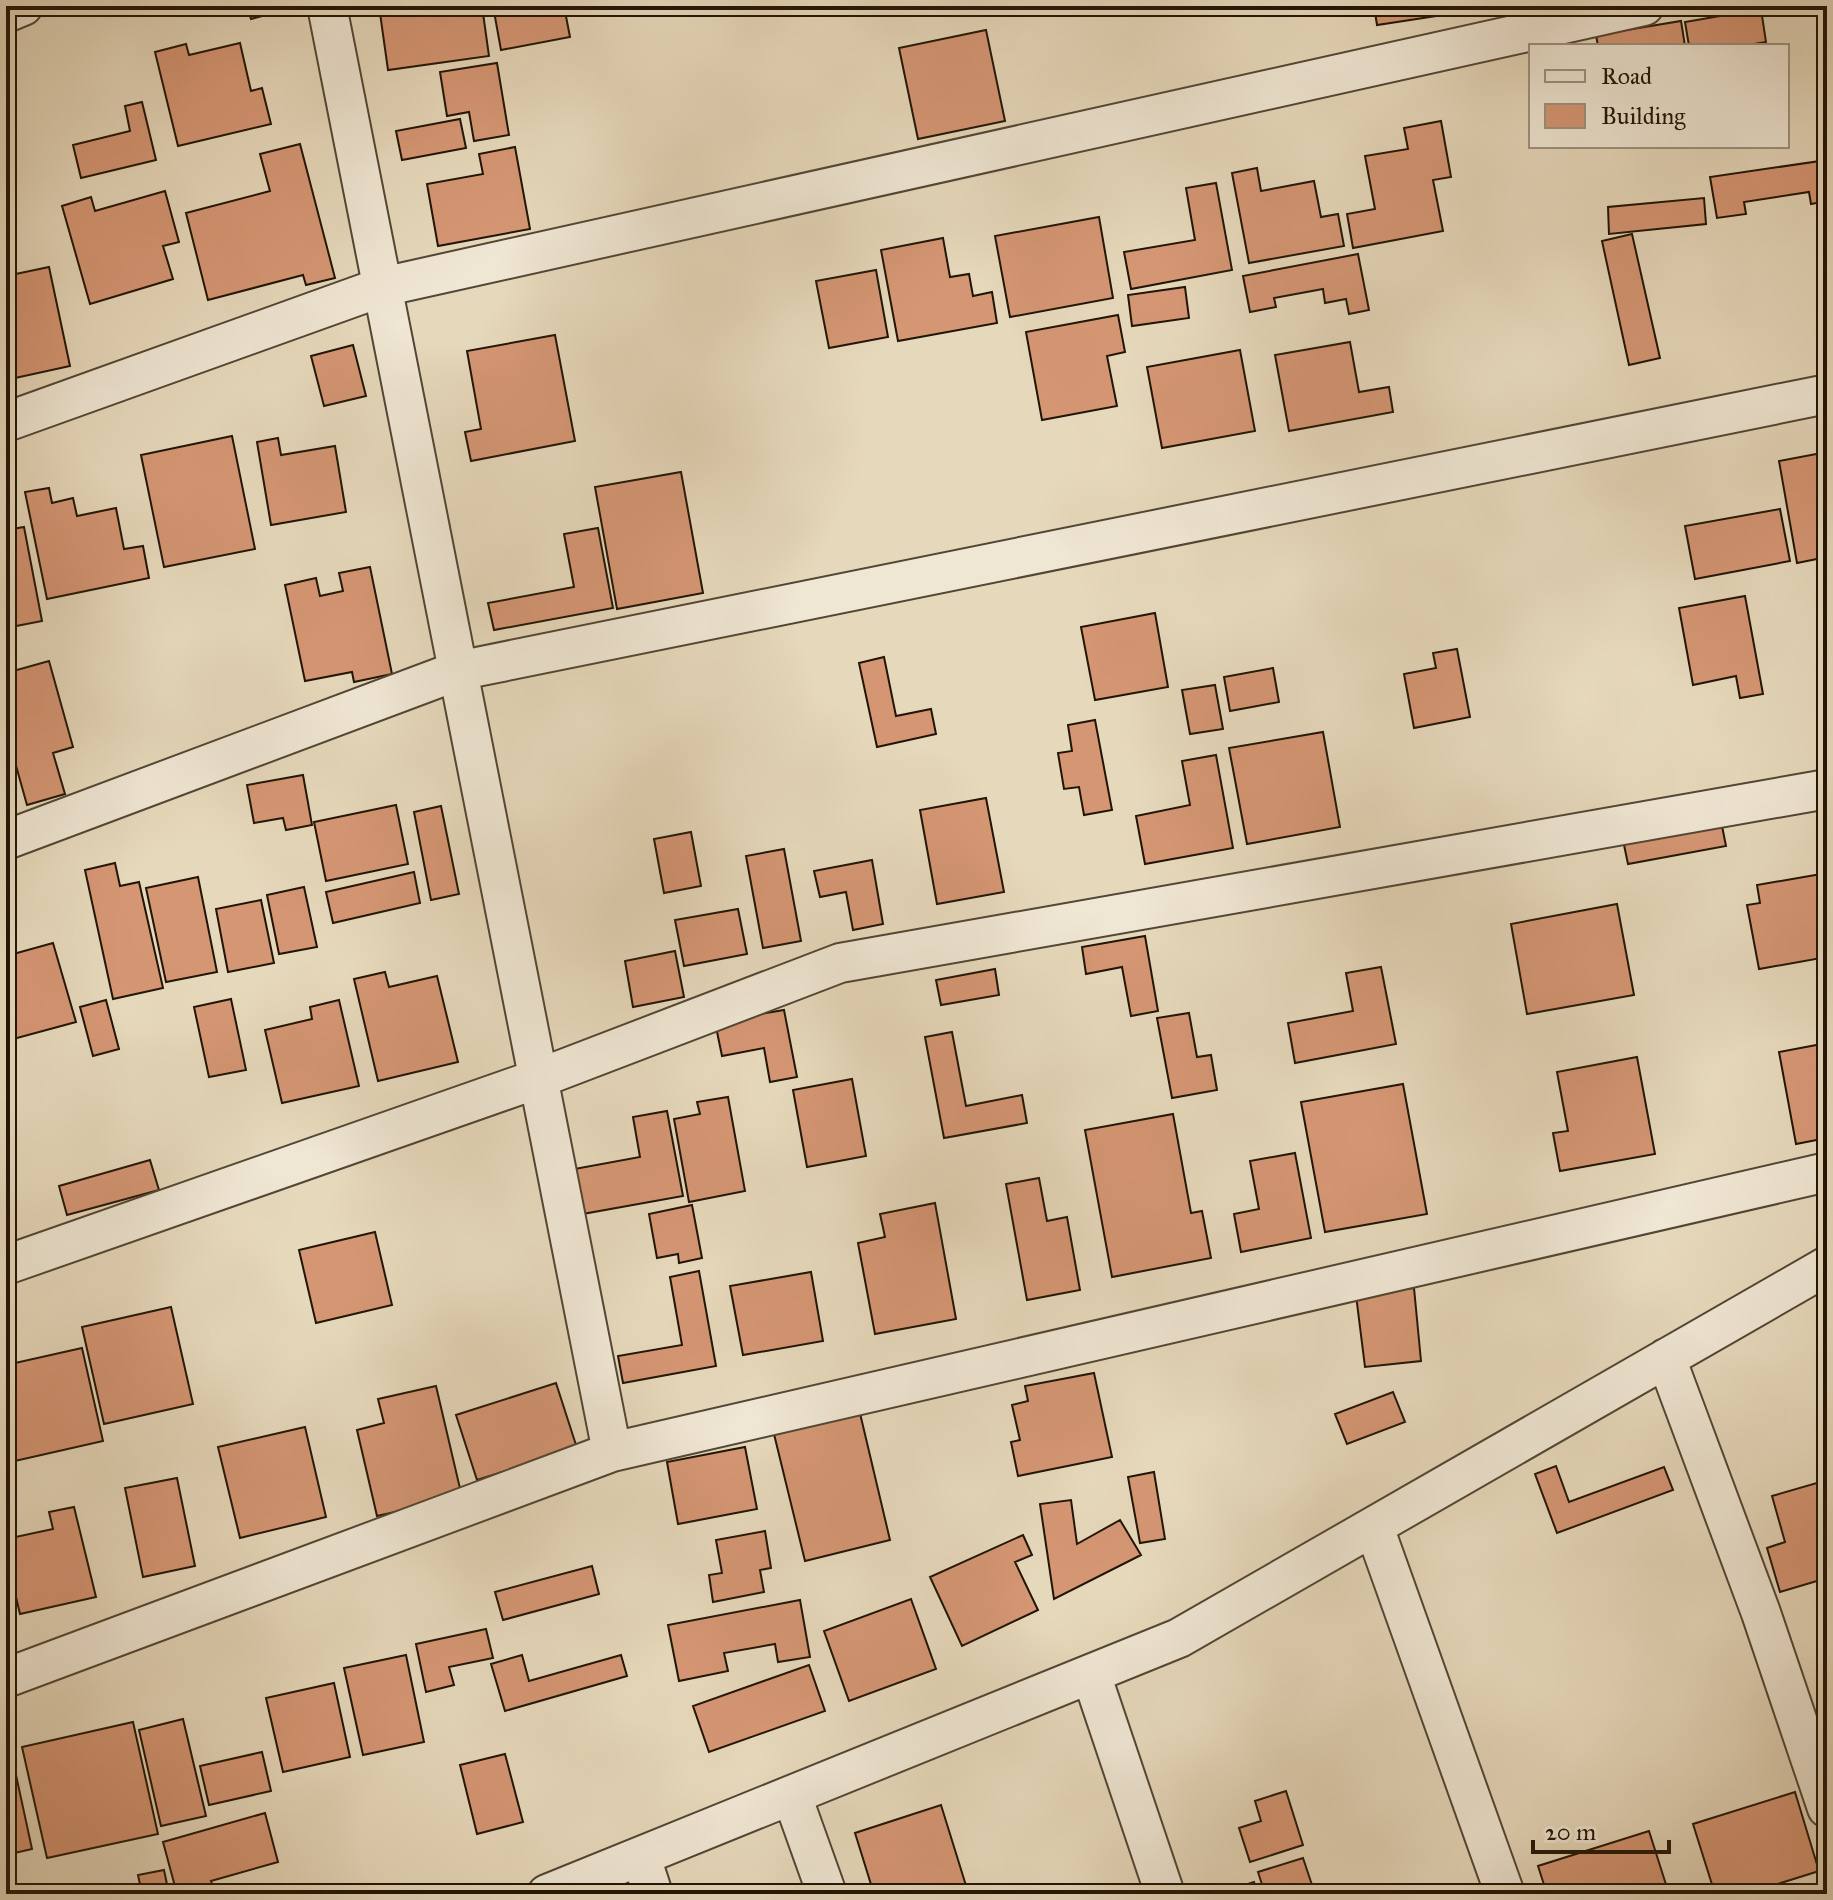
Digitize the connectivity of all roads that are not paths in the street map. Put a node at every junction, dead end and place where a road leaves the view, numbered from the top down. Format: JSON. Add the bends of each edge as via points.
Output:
{"nodes":[{"id":1,"x":23,"y":6,"type":"edge"},
{"id":2,"x":327,"y":6,"type":"edge"},
{"id":3,"x":1644,"y":6,"type":"edge"},
{"id":4,"x":6,"y":13,"type":"edge"},
{"id":5,"x":382,"y":287,"type":"junction"},
{"id":6,"x":1827,"y":394,"type":"edge"},
{"id":7,"x":6,"y":422,"type":"edge"},
{"id":8,"x":457,"y":671,"type":"junction"},
{"id":9,"x":1827,"y":789,"type":"edge"},
{"id":10,"x":6,"y":840,"type":"edge"},
{"id":11,"x":537,"y":1079,"type":"junction"},
{"id":12,"x":1827,"y":1172,"type":"edge"},
{"id":13,"x":6,"y":1265,"type":"edge"},
{"id":14,"x":1827,"y":1266,"type":"edge"},
{"id":15,"x":1666,"y":1358,"type":"junction"},
{"id":16,"x":612,"y":1452,"type":"junction"},
{"id":17,"x":1374,"y":1527,"type":"junction"},
{"id":18,"x":1091,"y":1674,"type":"junction"},
{"id":19,"x":6,"y":1678,"type":"edge"},
{"id":20,"x":792,"y":1796,"type":"junction"},
{"id":21,"x":1827,"y":1808,"type":"edge"},
{"id":22,"x":641,"y":1857,"type":"junction"},
{"id":23,"x":547,"y":1894,"type":"edge"},
{"id":24,"x":653,"y":1894,"type":"edge"},
{"id":25,"x":827,"y":1894,"type":"edge"},
{"id":26,"x":1165,"y":1894,"type":"edge"},
{"id":27,"x":1505,"y":1894,"type":"edge"}],
"edges":[{"from":1,"to":4,"type":"street"},
{"from":2,"to":5,"type":"street"},
{"from":3,"to":5,"type":"street"},
{"from":5,"to":7,"type":"street"},
{"from":5,"to":8,"type":"street"},
{"from":6,"to":8,"type":"street"},
{"from":8,"to":10,"type":"street"},
{"from":8,"to":11,"type":"street"},
{"from":9,"to":11,"type":"street","via":[[840,963]]},
{"from":11,"to":13,"type":"street"},
{"from":11,"to":16,"type":"street"},
{"from":12,"to":16,"type":"street"},
{"from":14,"to":15,"type":"street"},
{"from":15,"to":17,"type":"street"},
{"from":15,"to":21,"type":"street"},
{"from":16,"to":19,"type":"street"},
{"from":17,"to":18,"type":"street","via":[[1179,1638]]},
{"from":17,"to":27,"type":"street"},
{"from":18,"to":20,"type":"street"},
{"from":18,"to":26,"type":"street"},
{"from":20,"to":22,"type":"street"},
{"from":20,"to":25,"type":"street"},
{"from":22,"to":23,"type":"street"},
{"from":22,"to":24,"type":"street"}]}
